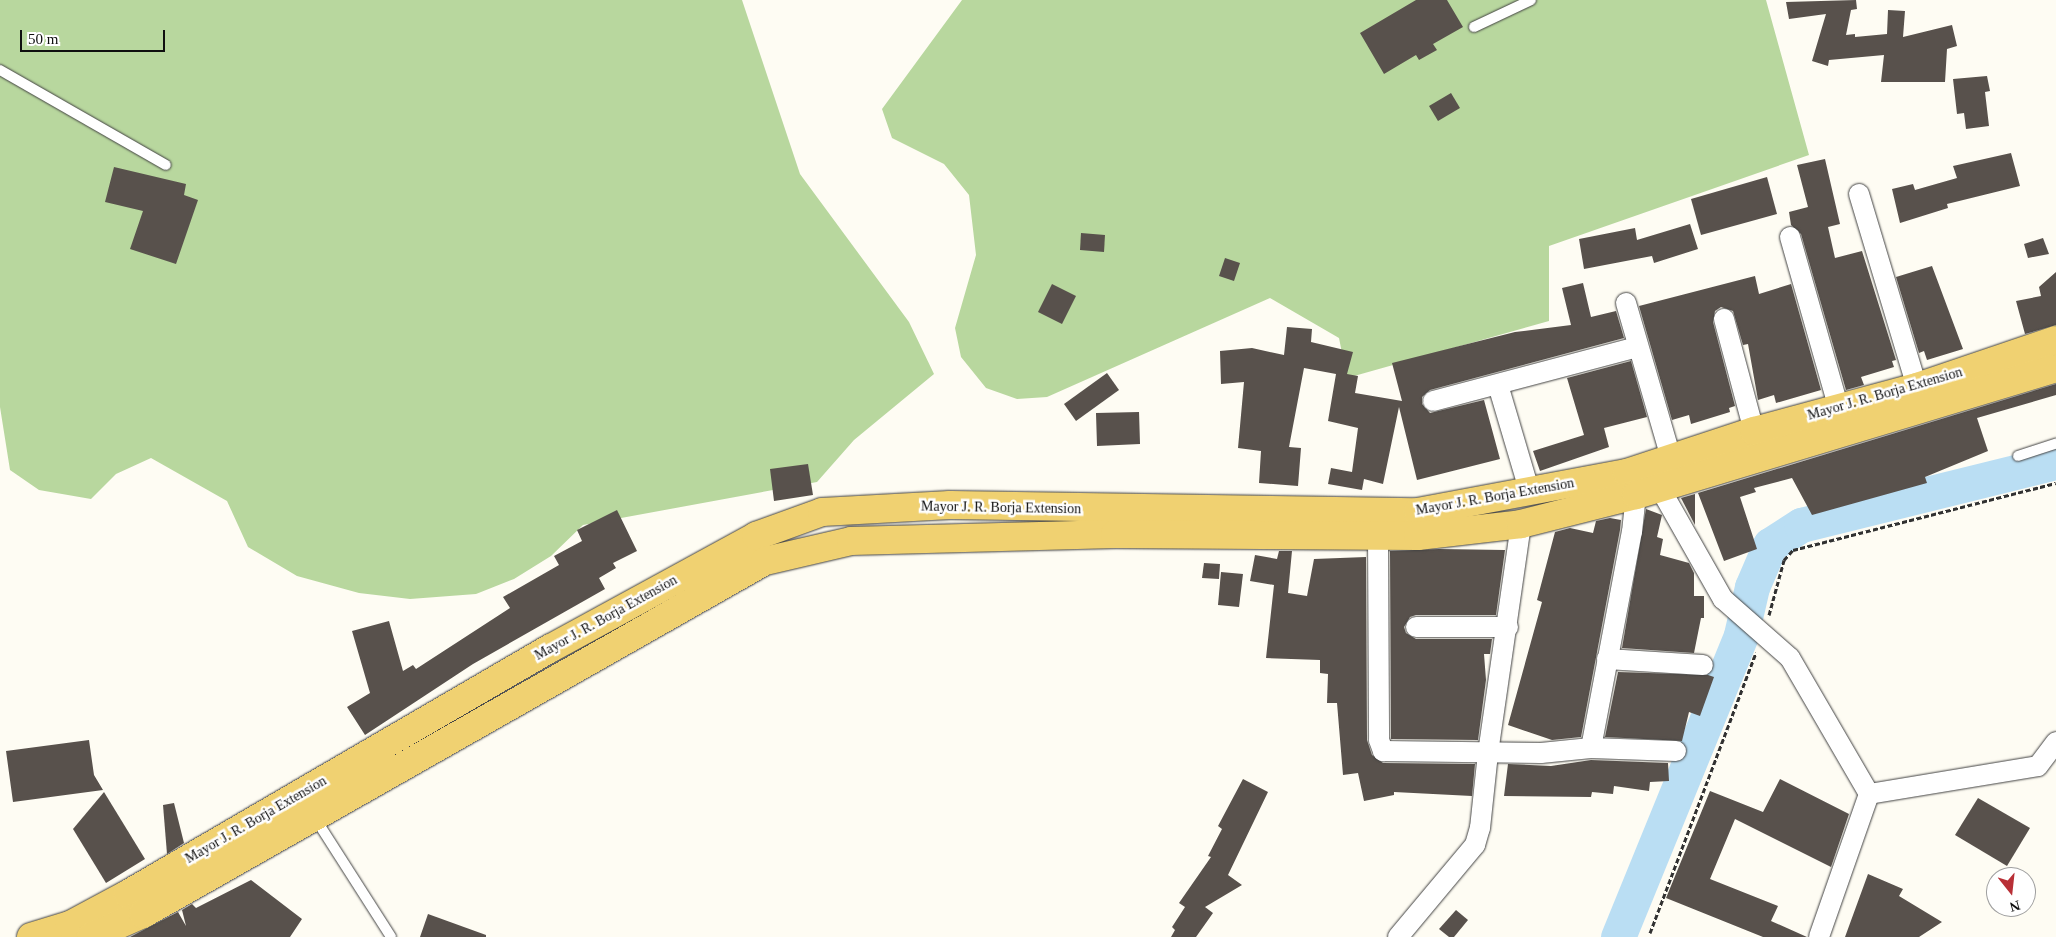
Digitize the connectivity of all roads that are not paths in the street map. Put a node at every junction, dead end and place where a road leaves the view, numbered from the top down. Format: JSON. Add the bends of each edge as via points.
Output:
{"nodes":[{"id":1,"x":1531,"y":0,"type":"edge"},
{"id":2,"x":1474,"y":27,"type":"dead end"},
{"id":3,"x":0,"y":70,"type":"edge"},
{"id":4,"x":166,"y":165,"type":"dead end"},
{"id":5,"x":1858,"y":194,"type":"dead end"},
{"id":6,"x":1790,"y":237,"type":"dead end"},
{"id":7,"x":1626,"y":303,"type":"dead end"},
{"id":8,"x":1724,"y":319,"type":"dead end"},
{"id":9,"x":2056,"y":340,"type":"edge"},
{"id":10,"x":1638,"y":347,"type":"junction"},
{"id":11,"x":2056,"y":368,"type":"edge"},
{"id":12,"x":1961,"y":384,"type":"junction"},
{"id":13,"x":1498,"y":385,"type":"junction"},
{"id":14,"x":1916,"y":387,"type":"junction"},
{"id":15,"x":1433,"y":401,"type":"dead end"},
{"id":16,"x":1839,"y":409,"type":"junction"},
{"id":17,"x":1754,"y":431,"type":"junction"},
{"id":18,"x":2056,"y":444,"type":"edge"},
{"id":19,"x":2018,"y":456,"type":"dead end"},
{"id":20,"x":1670,"y":458,"type":"junction"},
{"id":21,"x":1642,"y":480,"type":"junction"},
{"id":22,"x":1530,"y":493,"type":"junction"},
{"id":23,"x":950,"y":506,"type":"junction"},
{"id":24,"x":1418,"y":524,"type":"junction"},
{"id":25,"x":1522,"y":524,"type":"junction"},
{"id":26,"x":1378,"y":536,"type":"junction"},
{"id":27,"x":951,"y":538,"type":"junction"},
{"id":28,"x":1416,"y":627,"type":"dead end"},
{"id":29,"x":1508,"y":627,"type":"junction"},
{"id":30,"x":1607,"y":659,"type":"junction"},
{"id":31,"x":1703,"y":665,"type":"dead end"},
{"id":32,"x":2056,"y":742,"type":"edge"},
{"id":33,"x":1591,"y":748,"type":"junction"},
{"id":34,"x":1676,"y":752,"type":"dead end"},
{"id":35,"x":1488,"y":753,"type":"junction"},
{"id":36,"x":1869,"y":794,"type":"junction"},
{"id":37,"x":314,"y":817,"type":"junction"},
{"id":38,"x":136,"y":904,"type":"junction"},
{"id":39,"x":31,"y":937,"type":"edge"},
{"id":40,"x":91,"y":937,"type":"edge"},
{"id":41,"x":391,"y":937,"type":"edge"},
{"id":42,"x":1398,"y":937,"type":"edge"},
{"id":43,"x":1819,"y":937,"type":"edge"}],
"edges":[{"from":1,"to":2,"type":"lane"},
{"from":3,"to":4,"type":"lane"},
{"from":5,"to":14,"type":"street"},
{"from":6,"to":16,"type":"street"},
{"from":7,"to":10,"type":"street"},
{"from":8,"to":17,"type":"street"},
{"from":9,"to":12,"type":"main road","name":"Mayor J. R. Borja Extension"},
{"from":10,"to":13,"type":"street"},
{"from":10,"to":20,"type":"street"},
{"from":11,"to":12,"type":"main road","name":"Mayor J. R. Borja Extension"},
{"from":12,"to":14,"type":"main road","name":"Mayor J. R. Borja Extension"},
{"from":12,"to":21,"type":"main road","name":"Mayor J. R. Borja Extension"},
{"from":13,"to":15,"type":"street"},
{"from":13,"to":22,"type":"street"},
{"from":14,"to":16,"type":"main road","name":"Mayor J. R. Borja Extension"},
{"from":16,"to":17,"type":"main road","name":"Mayor J. R. Borja Extension"},
{"from":17,"to":20,"type":"main road","name":"Mayor J. R. Borja Extension"},
{"from":18,"to":19,"type":"lane"},
{"from":20,"to":21,"type":"main road","name":"Mayor J. R. Borja Extension"},
{"from":21,"to":22,"type":"main road","name":"Mayor J. R. Borja Extension"},
{"from":21,"to":25,"type":"main road","name":"Mayor J. R. Borja Extension"},
{"from":21,"to":30,"type":"street"},
{"from":21,"to":36,"type":"street","via":[[1732,608],[1790,658]]},
{"from":22,"to":24,"type":"main road","name":"Mayor J. R. Borja Extension"},
{"from":23,"to":24,"type":"main road","name":"Mayor J. R. Borja Extension"},
{"from":23,"to":27,"type":"main road"},
{"from":23,"to":38,"type":"main road","name":"Mayor J. R. Borja Extension","via":[[822,512],[756,536],[551,648]]},
{"from":24,"to":25,"type":"main road","name":"Mayor J. R. Borja Extension"},
{"from":24,"to":26,"type":"main road","name":"Mayor J. R. Borja Extension"},
{"from":25,"to":29,"type":"street"},
{"from":26,"to":27,"type":"main road","name":"Mayor J. R. Borja Extension"},
{"from":26,"to":35,"type":"street","via":[[1381,746],[1388,753]]},
{"from":27,"to":37,"type":"main road","name":"Mayor J. R. Borja Extension","via":[[851,541],[765,561]]},
{"from":28,"to":29,"type":"street"},
{"from":29,"to":35,"type":"street"},
{"from":30,"to":31,"type":"street"},
{"from":30,"to":33,"type":"street"},
{"from":32,"to":36,"type":"street","via":[[2038,766]]},
{"from":33,"to":34,"type":"street"},
{"from":33,"to":35,"type":"street"},
{"from":35,"to":42,"type":"street","via":[[1480,828],[1475,845]]},
{"from":36,"to":43,"type":"street"},
{"from":37,"to":38,"type":"main road","name":"Mayor J. R. Borja Extension"},
{"from":37,"to":41,"type":"lane"},
{"from":38,"to":39,"type":"main road","name":"Mayor J. R. Borja Extension"},
{"from":38,"to":40,"type":"main road","name":"Mayor J. R. Borja Extension"}]}
